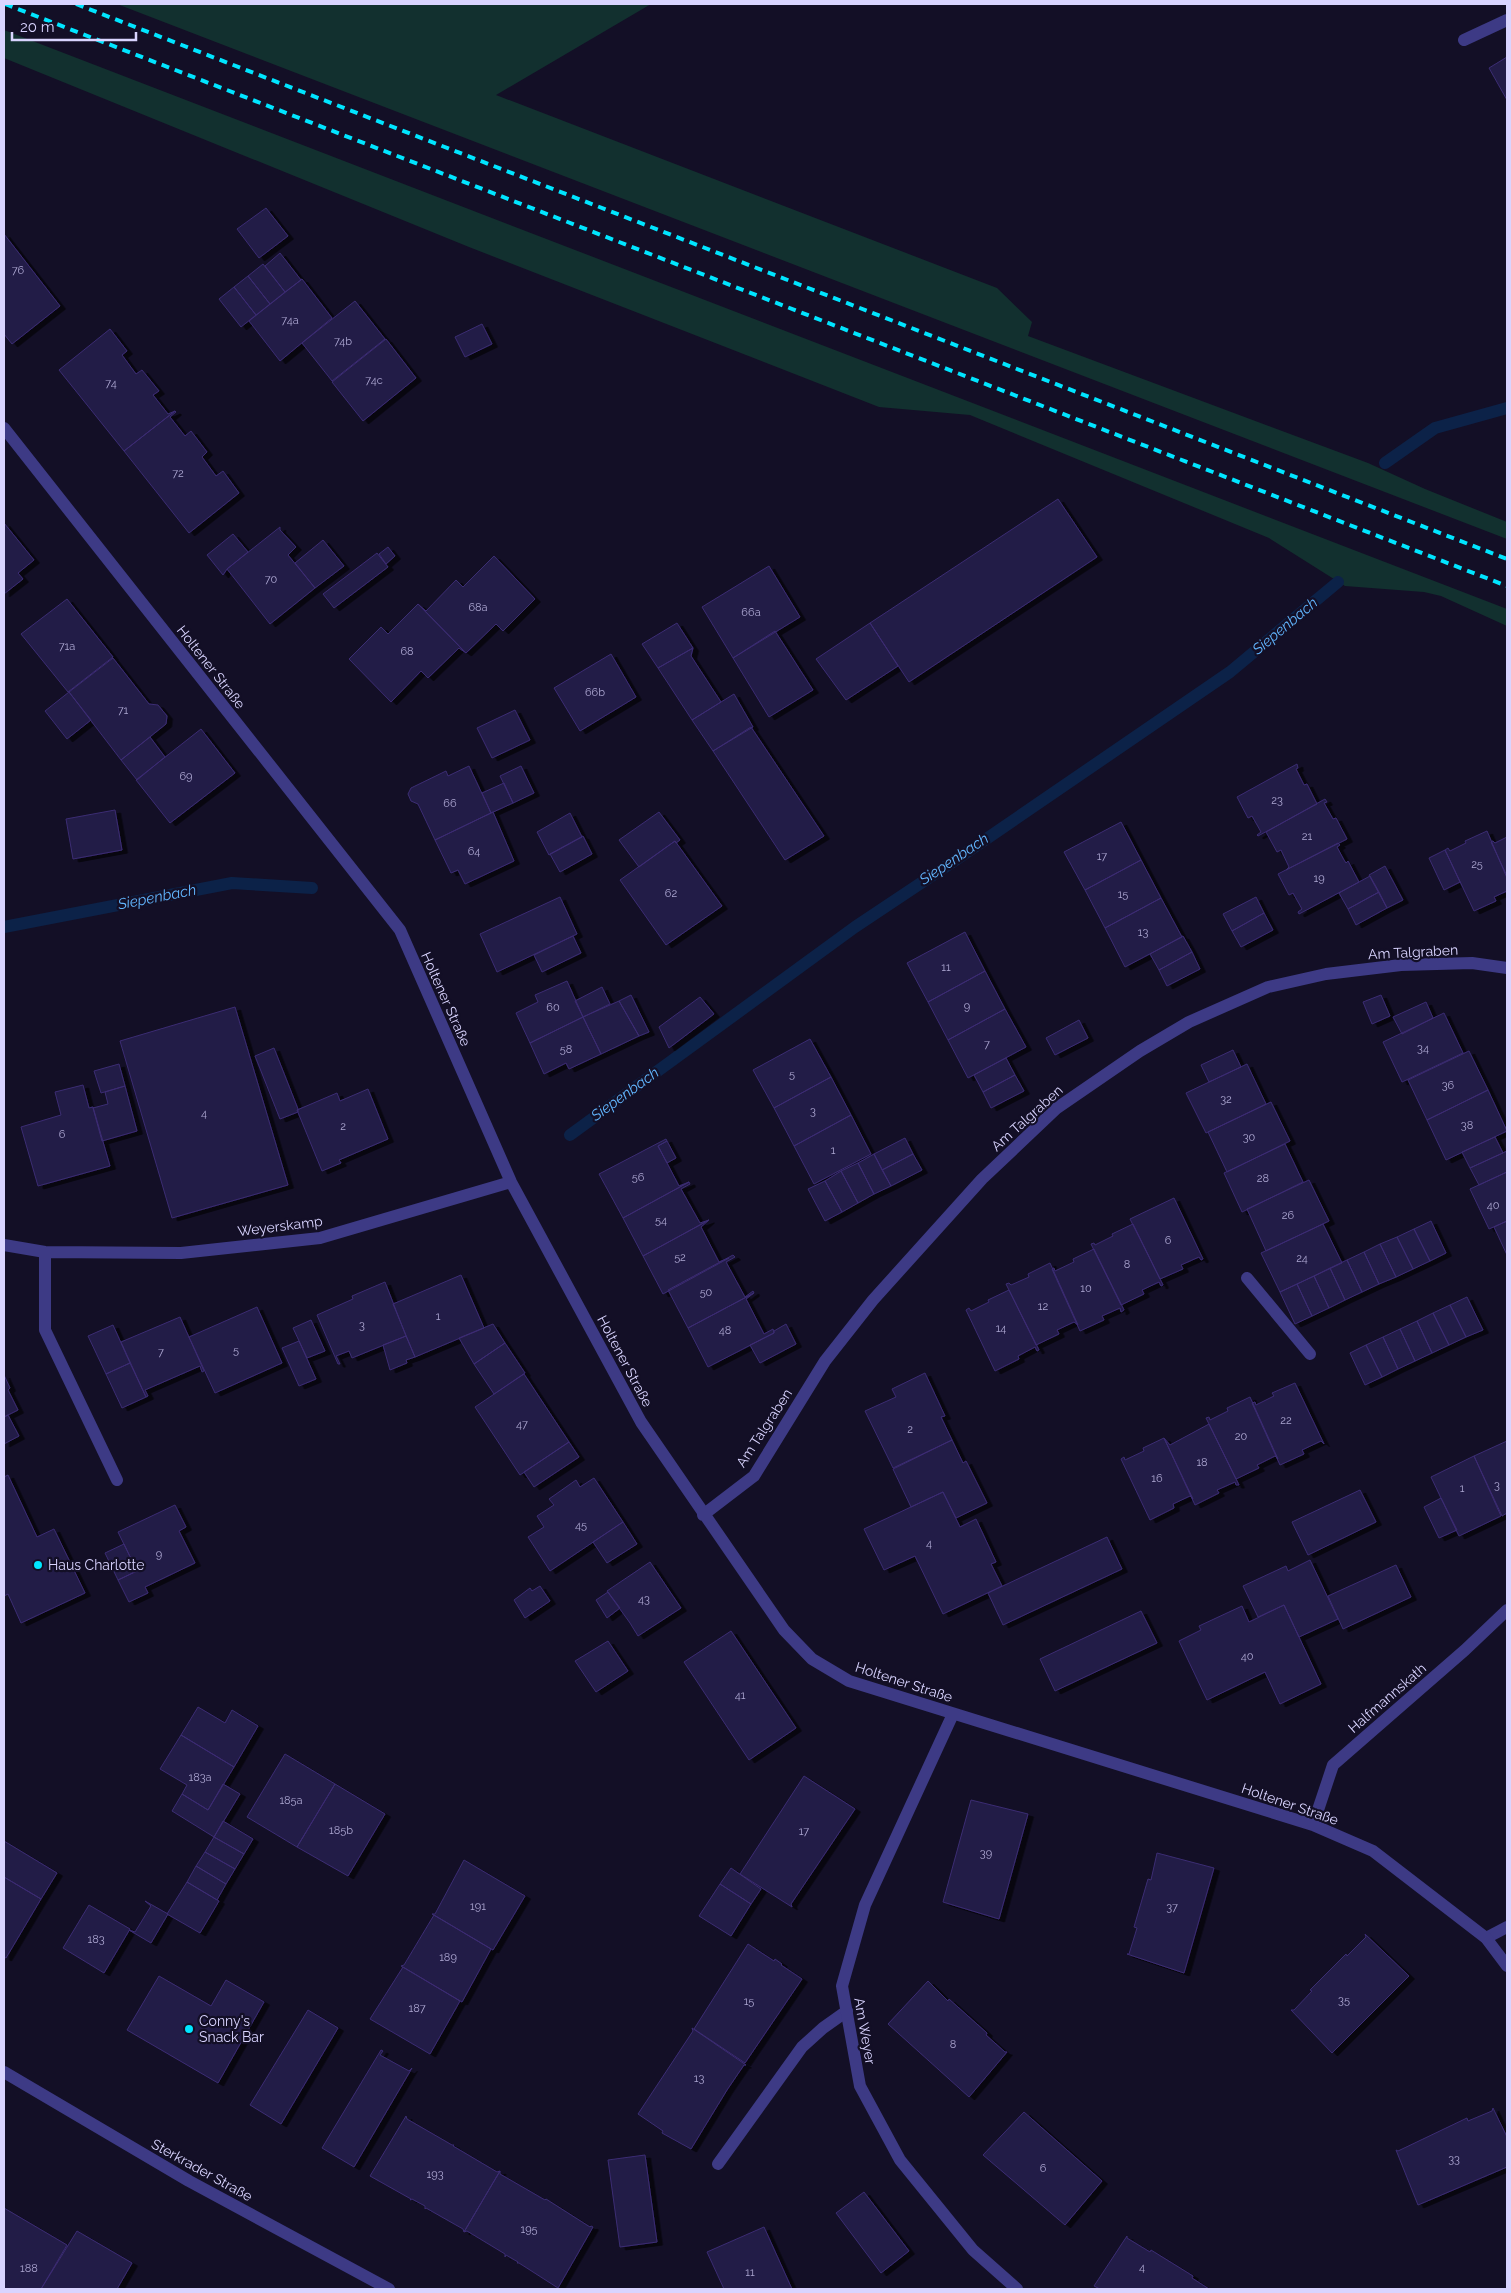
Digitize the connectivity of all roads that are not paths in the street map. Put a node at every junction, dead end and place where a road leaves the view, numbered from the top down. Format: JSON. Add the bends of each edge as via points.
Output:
{"nodes":[{"id":1,"x":1507,"y":20,"type":"edge"},
{"id":2,"x":1464,"y":40,"type":"dead end"},
{"id":3,"x":4,"y":428,"type":"edge"},
{"id":4,"x":1507,"y":968,"type":"edge"},
{"id":5,"x":511,"y":1182,"type":"junction"},
{"id":6,"x":4,"y":1245,"type":"edge"},
{"id":7,"x":45,"y":1252,"type":"junction"},
{"id":8,"x":1247,"y":1278,"type":"dead end"},
{"id":9,"x":1310,"y":1354,"type":"dead end"},
{"id":10,"x":118,"y":1480,"type":"dead end"},
{"id":11,"x":703,"y":1515,"type":"junction"},
{"id":12,"x":1507,"y":1610,"type":"edge"},
{"id":13,"x":953,"y":1714,"type":"junction"},
{"id":14,"x":1313,"y":1825,"type":"junction"},
{"id":15,"x":1507,"y":1927,"type":"edge"},
{"id":16,"x":1486,"y":1938,"type":"junction"},
{"id":17,"x":1507,"y":1966,"type":"edge"},
{"id":18,"x":847,"y":2011,"type":"junction"},
{"id":19,"x":4,"y":2072,"type":"edge"},
{"id":20,"x":718,"y":2164,"type":"dead end"},
{"id":21,"x":389,"y":2289,"type":"edge"},
{"id":22,"x":1017,"y":2289,"type":"edge"}],
"edges":[{"from":1,"to":2,"type":"street"},
{"from":3,"to":5,"type":"street","name":"Holtener Straße","via":[[400,930]]},
{"from":4,"to":11,"type":"street","name":"Am Talgraben","via":[[1472,963],[1401,965],[1326,974],[1268,987],[1188,1022],[1140,1051],[1057,1108],[982,1179],[873,1300],[825,1361],[754,1476]]},
{"from":5,"to":7,"type":"street","name":"Weyerskamp","via":[[320,1238],[181,1253]]},
{"from":5,"to":11,"type":"street","name":"Holtener Straße","via":[[641,1422]]},
{"from":6,"to":7,"type":"street","name":"Weyerskamp"},
{"from":7,"to":10,"type":"street","via":[[45,1330]]},
{"from":8,"to":9,"type":"street"},
{"from":11,"to":13,"type":"street","name":"Holtener Straße","via":[[784,1630],[812,1658],[849,1681]]},
{"from":12,"to":14,"type":"street","name":"Halfmannskath","via":[[1334,1765]]},
{"from":13,"to":14,"type":"street","name":"Holtener Straße"},
{"from":13,"to":18,"type":"street","name":"Am Weyer","via":[[865,1905],[842,1986]]},
{"from":14,"to":16,"type":"street","name":"Holtener Straße","via":[[1374,1851]]},
{"from":15,"to":16,"type":"street"},
{"from":16,"to":17,"type":"street","name":"Holtener Straße"},
{"from":18,"to":20,"type":"street","via":[[802,2047]]},
{"from":18,"to":22,"type":"street","name":"Am Weyer","via":[[860,2086],[900,2160],[973,2250]]},
{"from":19,"to":21,"type":"street","name":"Sterkrader Straße","via":[[189,2181]]}]}
